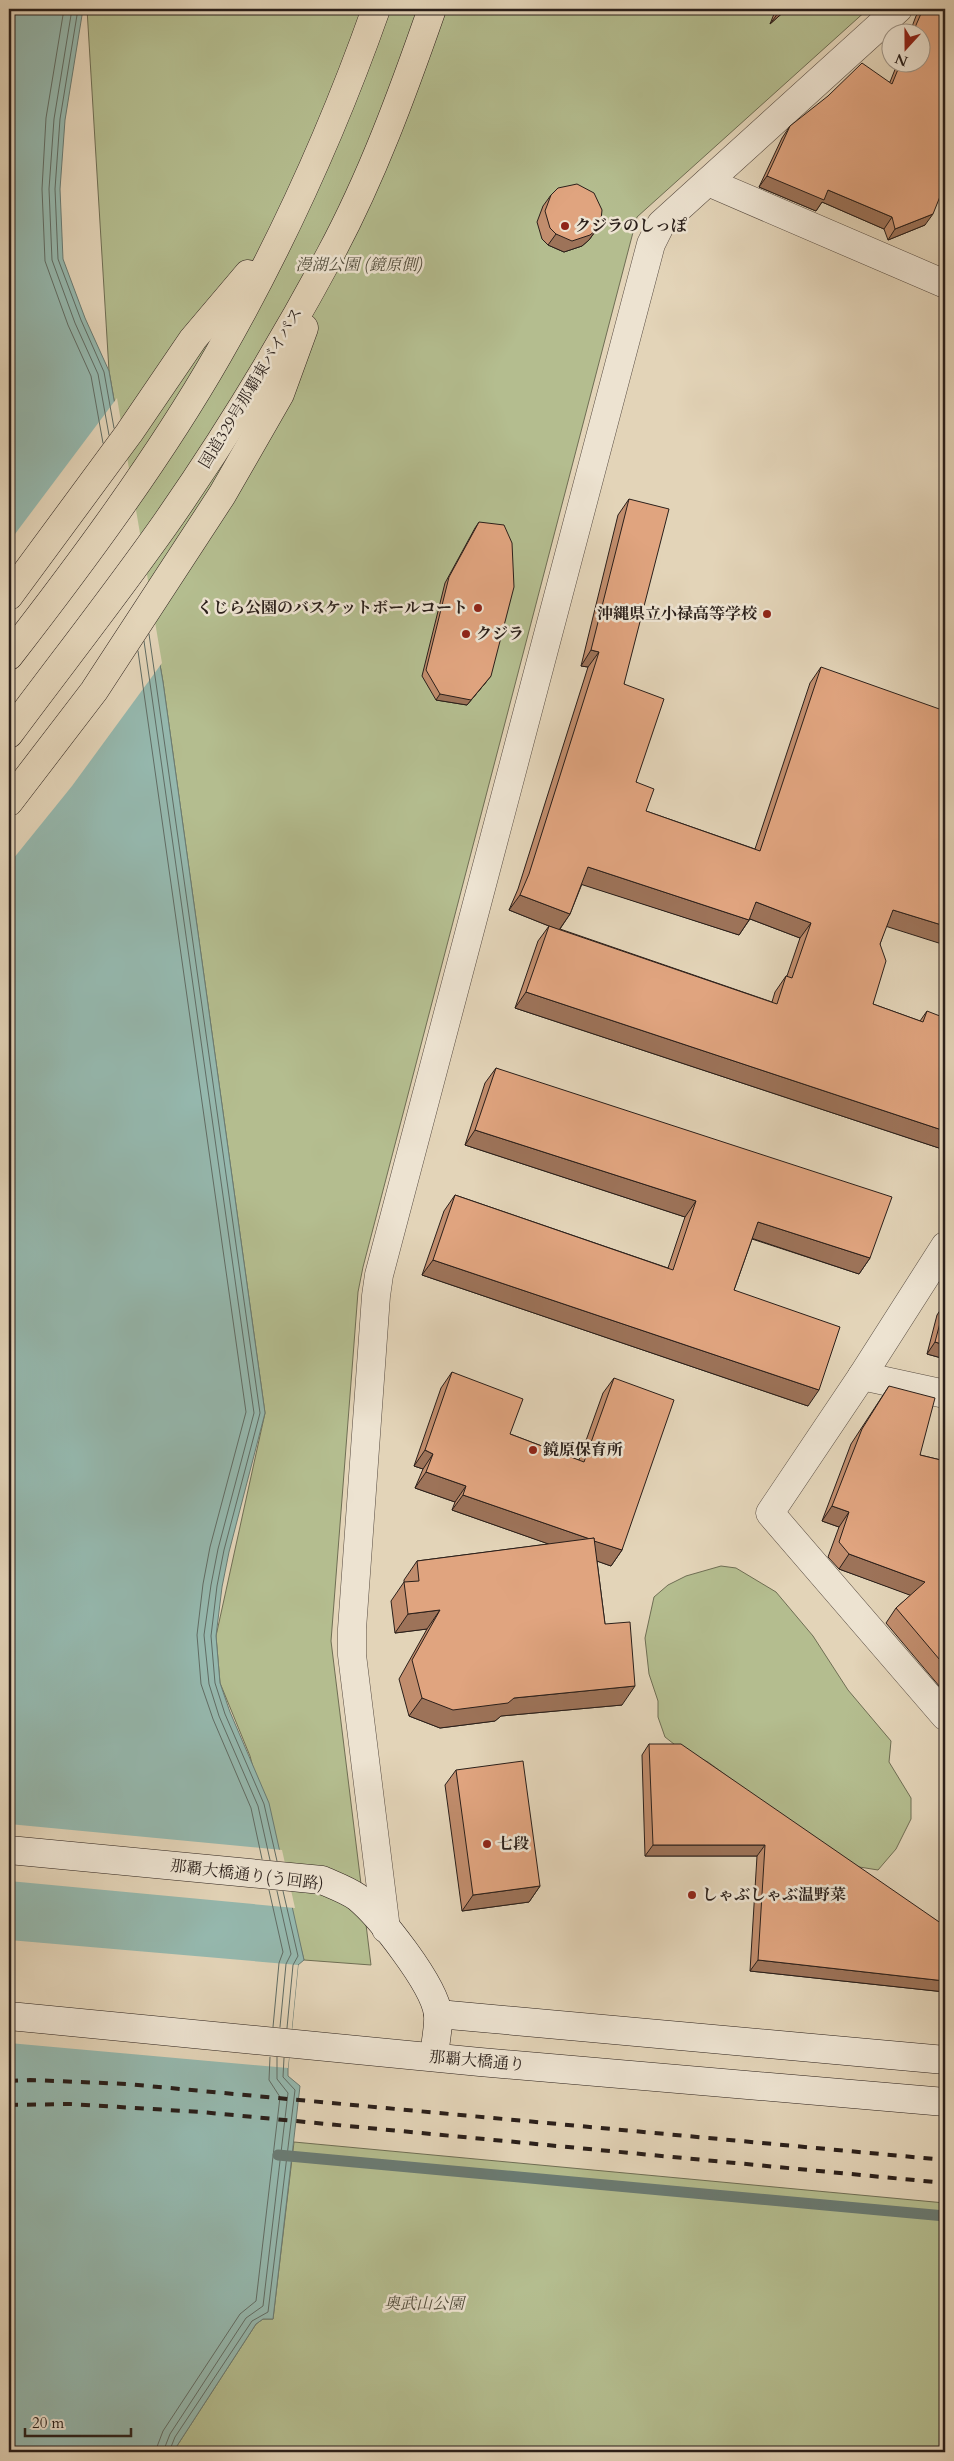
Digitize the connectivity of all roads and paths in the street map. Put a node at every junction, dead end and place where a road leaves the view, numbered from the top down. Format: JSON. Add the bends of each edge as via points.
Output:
{"nodes":[{"id":1,"x":376,"y":9,"type":"edge"},
{"id":2,"x":432,"y":9,"type":"edge"},
{"id":3,"x":898,"y":9,"type":"edge"},
{"id":4,"x":708,"y":182,"type":"junction"},
{"id":5,"x":284,"y":230,"type":"junction"},
{"id":6,"x":331,"y":253,"type":"junction"},
{"id":7,"x":945,"y":284,"type":"edge"},
{"id":8,"x":9,"y":596,"type":"edge"},
{"id":9,"x":9,"y":656,"type":"edge"},
{"id":10,"x":9,"y":734,"type":"edge"},
{"id":11,"x":9,"y":802,"type":"edge"},
{"id":12,"x":945,"y":1246,"type":"edge"},
{"id":13,"x":862,"y":1376,"type":"junction"},
{"id":14,"x":945,"y":1394,"type":"edge"},
{"id":15,"x":945,"y":1716,"type":"edge"},
{"id":16,"x":9,"y":1850,"type":"edge"},
{"id":17,"x":386,"y":1929,"type":"junction"},
{"id":18,"x":438,"y":2014,"type":"junction"},
{"id":19,"x":9,"y":2016,"type":"edge"},
{"id":20,"x":434,"y":2056,"type":"junction"},
{"id":21,"x":945,"y":2060,"type":"edge"},
{"id":22,"x":945,"y":2102,"type":"edge"}],
"edges":[{"from":1,"to":5,"type":"highway","via":[[324,141]]},
{"from":2,"to":6,"type":"highway","name":"国道329号那覇東バイパス","via":[[372,166]]},
{"from":3,"to":4,"type":"street"},
{"from":4,"to":7,"type":"street"},
{"from":4,"to":17,"type":"street","via":[[661,224],[650,244],[376,1296],[352,1655]]},
{"from":5,"to":8,"type":"highway","via":[[193,339],[129,433]]},
{"from":5,"to":9,"type":"highway","via":[[218,355],[173,426],[95,540]]},
{"from":6,"to":10,"type":"highway","name":"国道329号那覇東バイパス","via":[[260,379],[191,485]]},
{"from":6,"to":11,"type":"highway","via":[[280,394],[222,495],[94,691]]},
{"from":12,"to":13,"type":"street"},
{"from":13,"to":14,"type":"street"},
{"from":13,"to":15,"type":"street","via":[[770,1513]]},
{"from":16,"to":17,"type":"street","name":"那覇大橋通り(う回路)","via":[[322,1880],[357,1897]]},
{"from":17,"to":18,"type":"street","name":"那覇大橋通り(う回路)","via":[[430,1991]]},
{"from":18,"to":20,"type":"street","name":"那覇大橋通り(う回路)"},
{"from":18,"to":21,"type":"street"},
{"from":19,"to":20,"type":"street","name":"那覇大橋通り"},
{"from":20,"to":22,"type":"street","name":"那覇大橋通り"}]}
